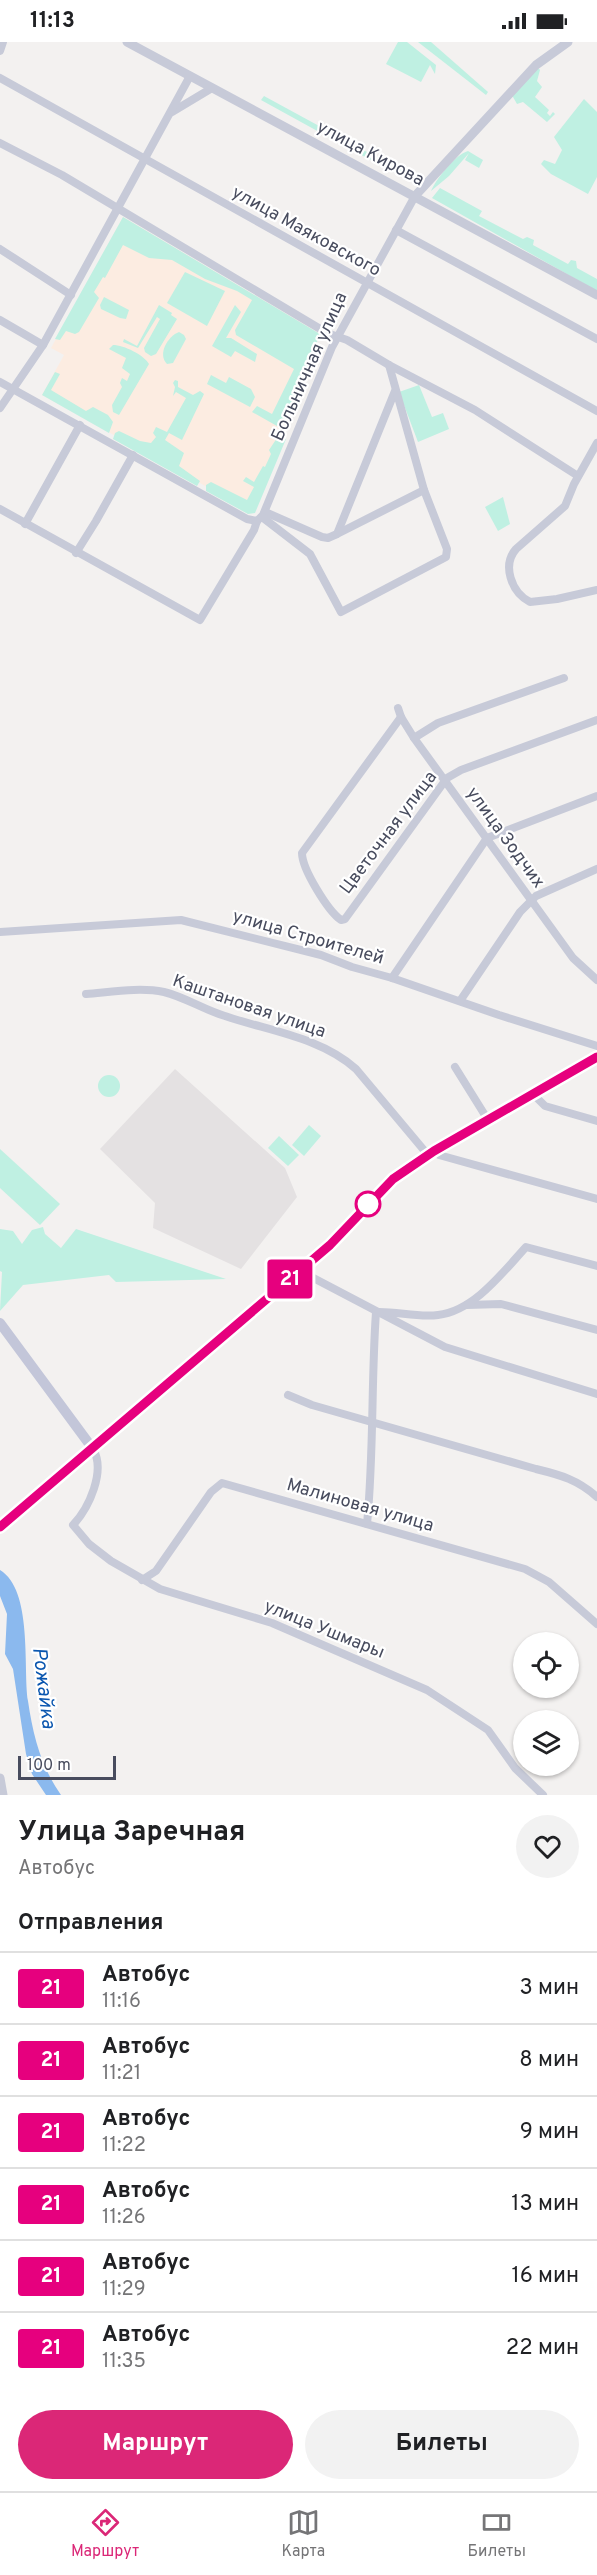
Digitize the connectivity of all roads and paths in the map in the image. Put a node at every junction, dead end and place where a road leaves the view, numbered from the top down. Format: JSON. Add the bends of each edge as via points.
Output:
{"nodes":[{"id":1,"x":1,"y":42,"type":"edge"},
{"id":2,"x":127,"y":42,"type":"edge"},
{"id":3,"x":568,"y":42,"type":"edge"},
{"id":4,"x":0,"y":51,"type":"edge"},
{"id":5,"x":190,"y":76,"type":"junction"},
{"id":6,"x":0,"y":78,"type":"edge"},
{"id":7,"x":212,"y":88,"type":"junction"},
{"id":8,"x":171,"y":113,"type":"junction"},
{"id":9,"x":0,"y":143,"type":"edge"},
{"id":10,"x":145,"y":159,"type":"junction"},
{"id":11,"x":415,"y":196,"type":"junction"},
{"id":12,"x":118,"y":210,"type":"junction"},
{"id":13,"x":396,"y":230,"type":"junction"},
{"id":14,"x":0,"y":249,"type":"edge"},
{"id":15,"x":366,"y":282,"type":"junction"},
{"id":16,"x":71,"y":295,"type":"junction"},
{"id":17,"x":597,"y":295,"type":"edge"},
{"id":18,"x":0,"y":320,"type":"edge"},
{"id":19,"x":337,"y":337,"type":"junction"},
{"id":20,"x":597,"y":339,"type":"edge"},
{"id":21,"x":43,"y":345,"type":"junction"},
{"id":22,"x":389,"y":365,"type":"junction"},
{"id":23,"x":0,"y":382,"type":"edge"},
{"id":24,"x":13,"y":389,"type":"junction"},
{"id":25,"x":395,"y":391,"type":"junction"},
{"id":26,"x":0,"y":408,"type":"edge"},
{"id":27,"x":597,"y":411,"type":"edge"},
{"id":28,"x":80,"y":426,"type":"junction"},
{"id":29,"x":597,"y":443,"type":"edge"},
{"id":30,"x":133,"y":455,"type":"junction"},
{"id":31,"x":579,"y":476,"type":"junction"},
{"id":32,"x":424,"y":490,"type":"junction"},
{"id":33,"x":0,"y":509,"type":"edge"},
{"id":34,"x":261,"y":517,"type":"junction"},
{"id":35,"x":25,"y":524,"type":"junction"},
{"id":36,"x":337,"y":534,"type":"junction"},
{"id":37,"x":76,"y":553,"type":"junction"},
{"id":38,"x":597,"y":591,"type":"edge"},
{"id":39,"x":564,"y":678,"type":"dead end"},
{"id":40,"x":399,"y":708,"type":"dead end"},
{"id":41,"x":401,"y":717,"type":"junction"},
{"id":42,"x":597,"y":720,"type":"edge"},
{"id":43,"x":414,"y":738,"type":"junction"},
{"id":44,"x":444,"y":780,"type":"junction"},
{"id":45,"x":597,"y":796,"type":"edge"},
{"id":46,"x":487,"y":838,"type":"junction"},
{"id":47,"x":597,"y":869,"type":"edge"},
{"id":48,"x":531,"y":899,"type":"junction"},
{"id":49,"x":0,"y":932,"type":"edge"},
{"id":50,"x":392,"y":978,"type":"junction"},
{"id":51,"x":597,"y":980,"type":"edge"},
{"id":52,"x":86,"y":994,"type":"dead end"},
{"id":53,"x":460,"y":1001,"type":"junction"},
{"id":54,"x":597,"y":1046,"type":"edge"},
{"id":55,"x":597,"y":1057,"type":"edge"},
{"id":56,"x":455,"y":1066,"type":"dead end"},
{"id":57,"x":533,"y":1094,"type":"junction"},
{"id":58,"x":488,"y":1120,"type":"junction"},
{"id":59,"x":597,"y":1120,"type":"edge"},
{"id":60,"x":431,"y":1153,"type":"junction"},
{"id":61,"x":597,"y":1199,"type":"edge"},
{"id":62,"x":597,"y":1266,"type":"edge"},
{"id":63,"x":300,"y":1271,"type":"junction"},
{"id":64,"x":467,"y":1305,"type":"junction"},
{"id":65,"x":376,"y":1312,"type":"junction"},
{"id":66,"x":0,"y":1323,"type":"edge"},
{"id":67,"x":597,"y":1330,"type":"edge"},
{"id":68,"x":596,"y":1394,"type":"edge"},
{"id":69,"x":288,"y":1395,"type":"dead end"},
{"id":70,"x":371,"y":1420,"type":"junction"},
{"id":71,"x":93,"y":1449,"type":"junction"},
{"id":72,"x":597,"y":1497,"type":"edge"},
{"id":73,"x":367,"y":1524,"type":"junction"},
{"id":74,"x":0,"y":1527,"type":"edge"},
{"id":75,"x":142,"y":1580,"type":"junction"},
{"id":76,"x":597,"y":1624,"type":"edge"},
{"id":77,"x":0,"y":1778,"type":"edge"},
{"id":78,"x":3,"y":1795,"type":"edge"},
{"id":79,"x":543,"y":1795,"type":"edge"}],
"edges":[{"from":1,"to":4,"type":"street"},
{"from":2,"to":5,"type":"street","name":"улица Кирова"},
{"from":3,"to":11,"type":"street","via":[[536,64]]},
{"from":5,"to":7,"type":"street","name":"улица Кирова"},
{"from":5,"to":8,"type":"street"},
{"from":6,"to":10,"type":"street","name":"улица Маяковского"},
{"from":7,"to":8,"type":"street"},
{"from":7,"to":11,"type":"street","name":"улица Кирова"},
{"from":8,"to":10,"type":"street"},
{"from":9,"to":12,"type":"street"},
{"from":10,"to":12,"type":"street"},
{"from":10,"to":15,"type":"street","name":"улица Маяковского"},
{"from":11,"to":13,"type":"street","name":"Больничная улица"},
{"from":11,"to":17,"type":"street","name":"улица Кирова"},
{"from":12,"to":16,"type":"street"},
{"from":12,"to":19,"type":"street"},
{"from":13,"to":15,"type":"street","name":"Больничная улица"},
{"from":13,"to":20,"type":"street"},
{"from":14,"to":16,"type":"street"},
{"from":15,"to":19,"type":"street","name":"Больничная улица"},
{"from":15,"to":27,"type":"street","name":"улица Маяковского"},
{"from":16,"to":21,"type":"street"},
{"from":18,"to":21,"type":"street"},
{"from":19,"to":22,"type":"street"},
{"from":19,"to":34,"type":"street","name":"Больничная улица"},
{"from":21,"to":24,"type":"street"},
{"from":22,"to":25,"type":"street"},
{"from":22,"to":31,"type":"street","via":[[475,410]]},
{"from":23,"to":24,"type":"street"},
{"from":24,"to":26,"type":"street"},
{"from":24,"to":28,"type":"street"},
{"from":25,"to":32,"type":"street"},
{"from":25,"to":36,"type":"street"},
{"from":28,"to":30,"type":"street"},
{"from":28,"to":35,"type":"street"},
{"from":29,"to":31,"type":"street"},
{"from":30,"to":34,"type":"street","via":[[247,519]]},
{"from":30,"to":37,"type":"street"},
{"from":31,"to":38,"type":"street","via":[[565,506],[512,554],[509,571],[520,594],[530,602]]},
{"from":32,"to":34,"type":"street","via":[[447,549],[446,557],[341,612],[310,554]]},
{"from":32,"to":36,"type":"street"},
{"from":33,"to":35,"type":"street"},
{"from":34,"to":36,"type":"street","via":[[322,537]]},
{"from":34,"to":37,"type":"street","name":"Больничная улица","via":[[200,620]]},
{"from":35,"to":37,"type":"street"},
{"from":39,"to":43,"type":"street","via":[[438,723]]},
{"from":40,"to":41,"type":"street","name":"улица Зодчих"},
{"from":41,"to":43,"type":"street","name":"улица Зодчих"},
{"from":41,"to":44,"type":"street","name":"Цветочная улица","via":[[302,853],[322,897],[338,918],[345,919]]},
{"from":42,"to":44,"type":"street","name":"Цветочная улица","via":[[461,770]]},
{"from":43,"to":44,"type":"street","name":"улица Зодчих"},
{"from":44,"to":46,"type":"street","name":"улица Зодчих"},
{"from":45,"to":46,"type":"street"},
{"from":46,"to":48,"type":"street","name":"улица Зодчих"},
{"from":46,"to":50,"type":"street"},
{"from":47,"to":48,"type":"street"},
{"from":48,"to":51,"type":"street","name":"улица Зодчих","via":[[577,964]]},
{"from":48,"to":53,"type":"street"},
{"from":49,"to":50,"type":"street","name":"улица Строителей","via":[[181,920],[295,948]]},
{"from":50,"to":53,"type":"street","name":"улица Строителей"},
{"from":52,"to":60,"type":"street","name":"Каштановая улица","via":[[164,992],[224,1016],[314,1043],[356,1069]]},
{"from":53,"to":54,"type":"street","name":"улица Строителей"},
{"from":55,"to":57,"type":"main road"},
{"from":56,"to":58,"type":"street"},
{"from":57,"to":58,"type":"main road"},
{"from":57,"to":59,"type":"street","via":[[548,1107]]},
{"from":58,"to":60,"type":"main road"},
{"from":60,"to":61,"type":"street"},
{"from":60,"to":63,"type":"main road","via":[[384,1187]]},
{"from":62,"to":64,"type":"street","via":[[526,1247]]},
{"from":63,"to":65,"type":"street"},
{"from":63,"to":71,"type":"main road"},
{"from":64,"to":65,"type":"street","via":[[438,1315]]},
{"from":64,"to":67,"type":"street","via":[[501,1304]]},
{"from":65,"to":68,"type":"street","via":[[445,1347]]},
{"from":65,"to":70,"type":"street"},
{"from":66,"to":71,"type":"main road"},
{"from":69,"to":70,"type":"street"},
{"from":70,"to":72,"type":"street","via":[[565,1475]]},
{"from":70,"to":73,"type":"street"},
{"from":71,"to":74,"type":"main road"},
{"from":71,"to":75,"type":"street","name":"улица Ушмары","via":[[98,1461],[94,1484],[87,1505],[73,1525],[89,1544]]},
{"from":73,"to":75,"type":"street","name":"Малиновая улица","via":[[222,1483],[211,1492],[156,1571]]},
{"from":73,"to":76,"type":"street","name":"Малиновая улица","via":[[525,1569],[549,1582]]},
{"from":75,"to":79,"type":"street","name":"улица Ушмары","via":[[272,1623],[427,1690],[488,1730],[515,1768]]},
{"from":77,"to":78,"type":"street"}]}
